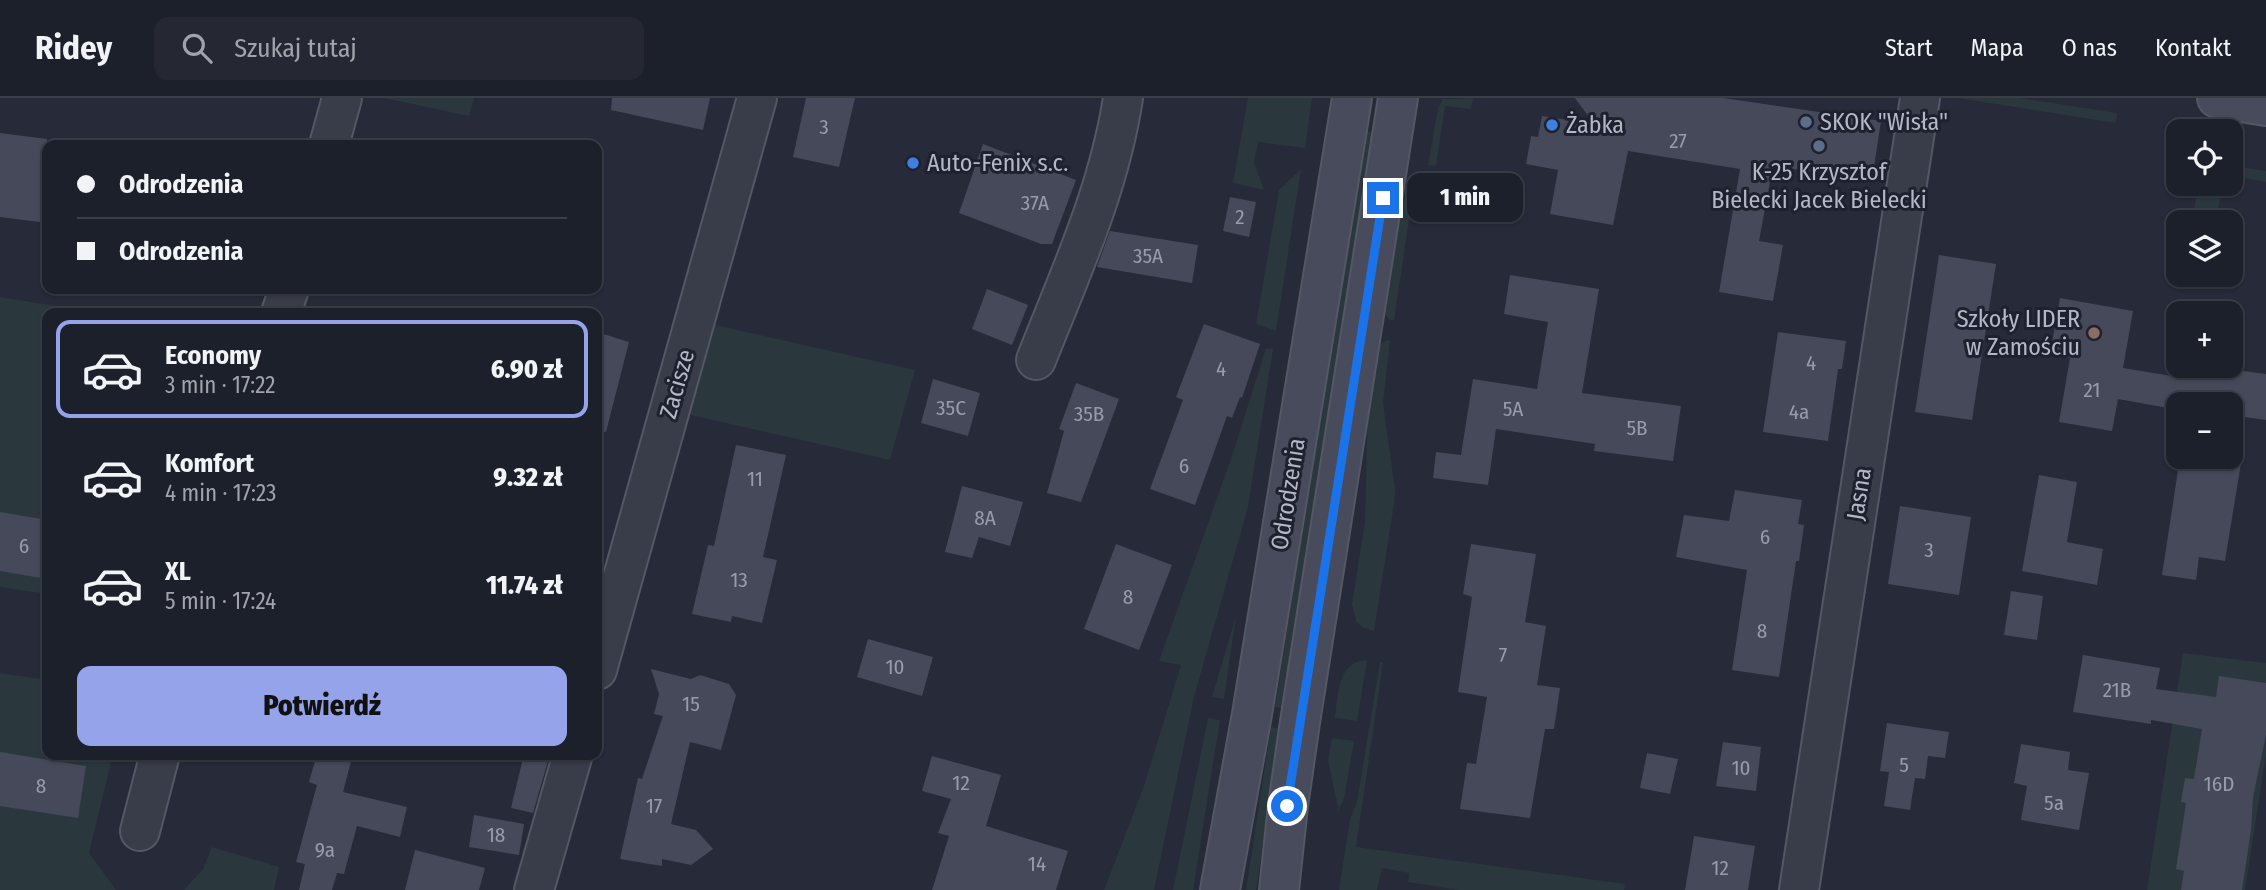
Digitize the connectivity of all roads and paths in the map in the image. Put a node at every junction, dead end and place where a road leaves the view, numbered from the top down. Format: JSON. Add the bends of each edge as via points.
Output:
{"nodes":[{"id":1,"x":342,"y":98,"type":"edge"},
{"id":2,"x":757,"y":98,"type":"edge"},
{"id":3,"x":1123,"y":98,"type":"edge"},
{"id":4,"x":1352,"y":98,"type":"edge"},
{"id":5,"x":1398,"y":98,"type":"edge"},
{"id":6,"x":1920,"y":98,"type":"edge"},
{"id":7,"x":2217,"y":98,"type":"edge"},
{"id":8,"x":2266,"y":106,"type":"edge"},
{"id":9,"x":330,"y":140,"type":"edge"},
{"id":10,"x":1036,"y":360,"type":"dead end"},
{"id":11,"x":602,"y":652,"type":"edge"},
{"id":12,"x":158,"y":760,"type":"edge"},
{"id":13,"x":571,"y":760,"type":"edge"},
{"id":14,"x":140,"y":831,"type":"dead end"},
{"id":15,"x":534,"y":890,"type":"edge"},
{"id":16,"x":1220,"y":890,"type":"edge"},
{"id":17,"x":1279,"y":890,"type":"edge"},
{"id":18,"x":1798,"y":890,"type":"edge"}],
"edges":[{"from":1,"to":9,"type":"street"},
{"from":2,"to":11,"type":"street","name":"Zacisze"},
{"from":3,"to":10,"type":"street","via":[[1103,185]]},
{"from":4,"to":16,"type":"main road","name":"Odrodzenia"},
{"from":5,"to":17,"type":"main road","name":"Odrodzenia","via":[[1287,806]]},
{"from":6,"to":18,"type":"street","name":"Jasna"},
{"from":7,"to":8,"type":"main road"},
{"from":12,"to":14,"type":"street"},
{"from":13,"to":15,"type":"street"}]}
